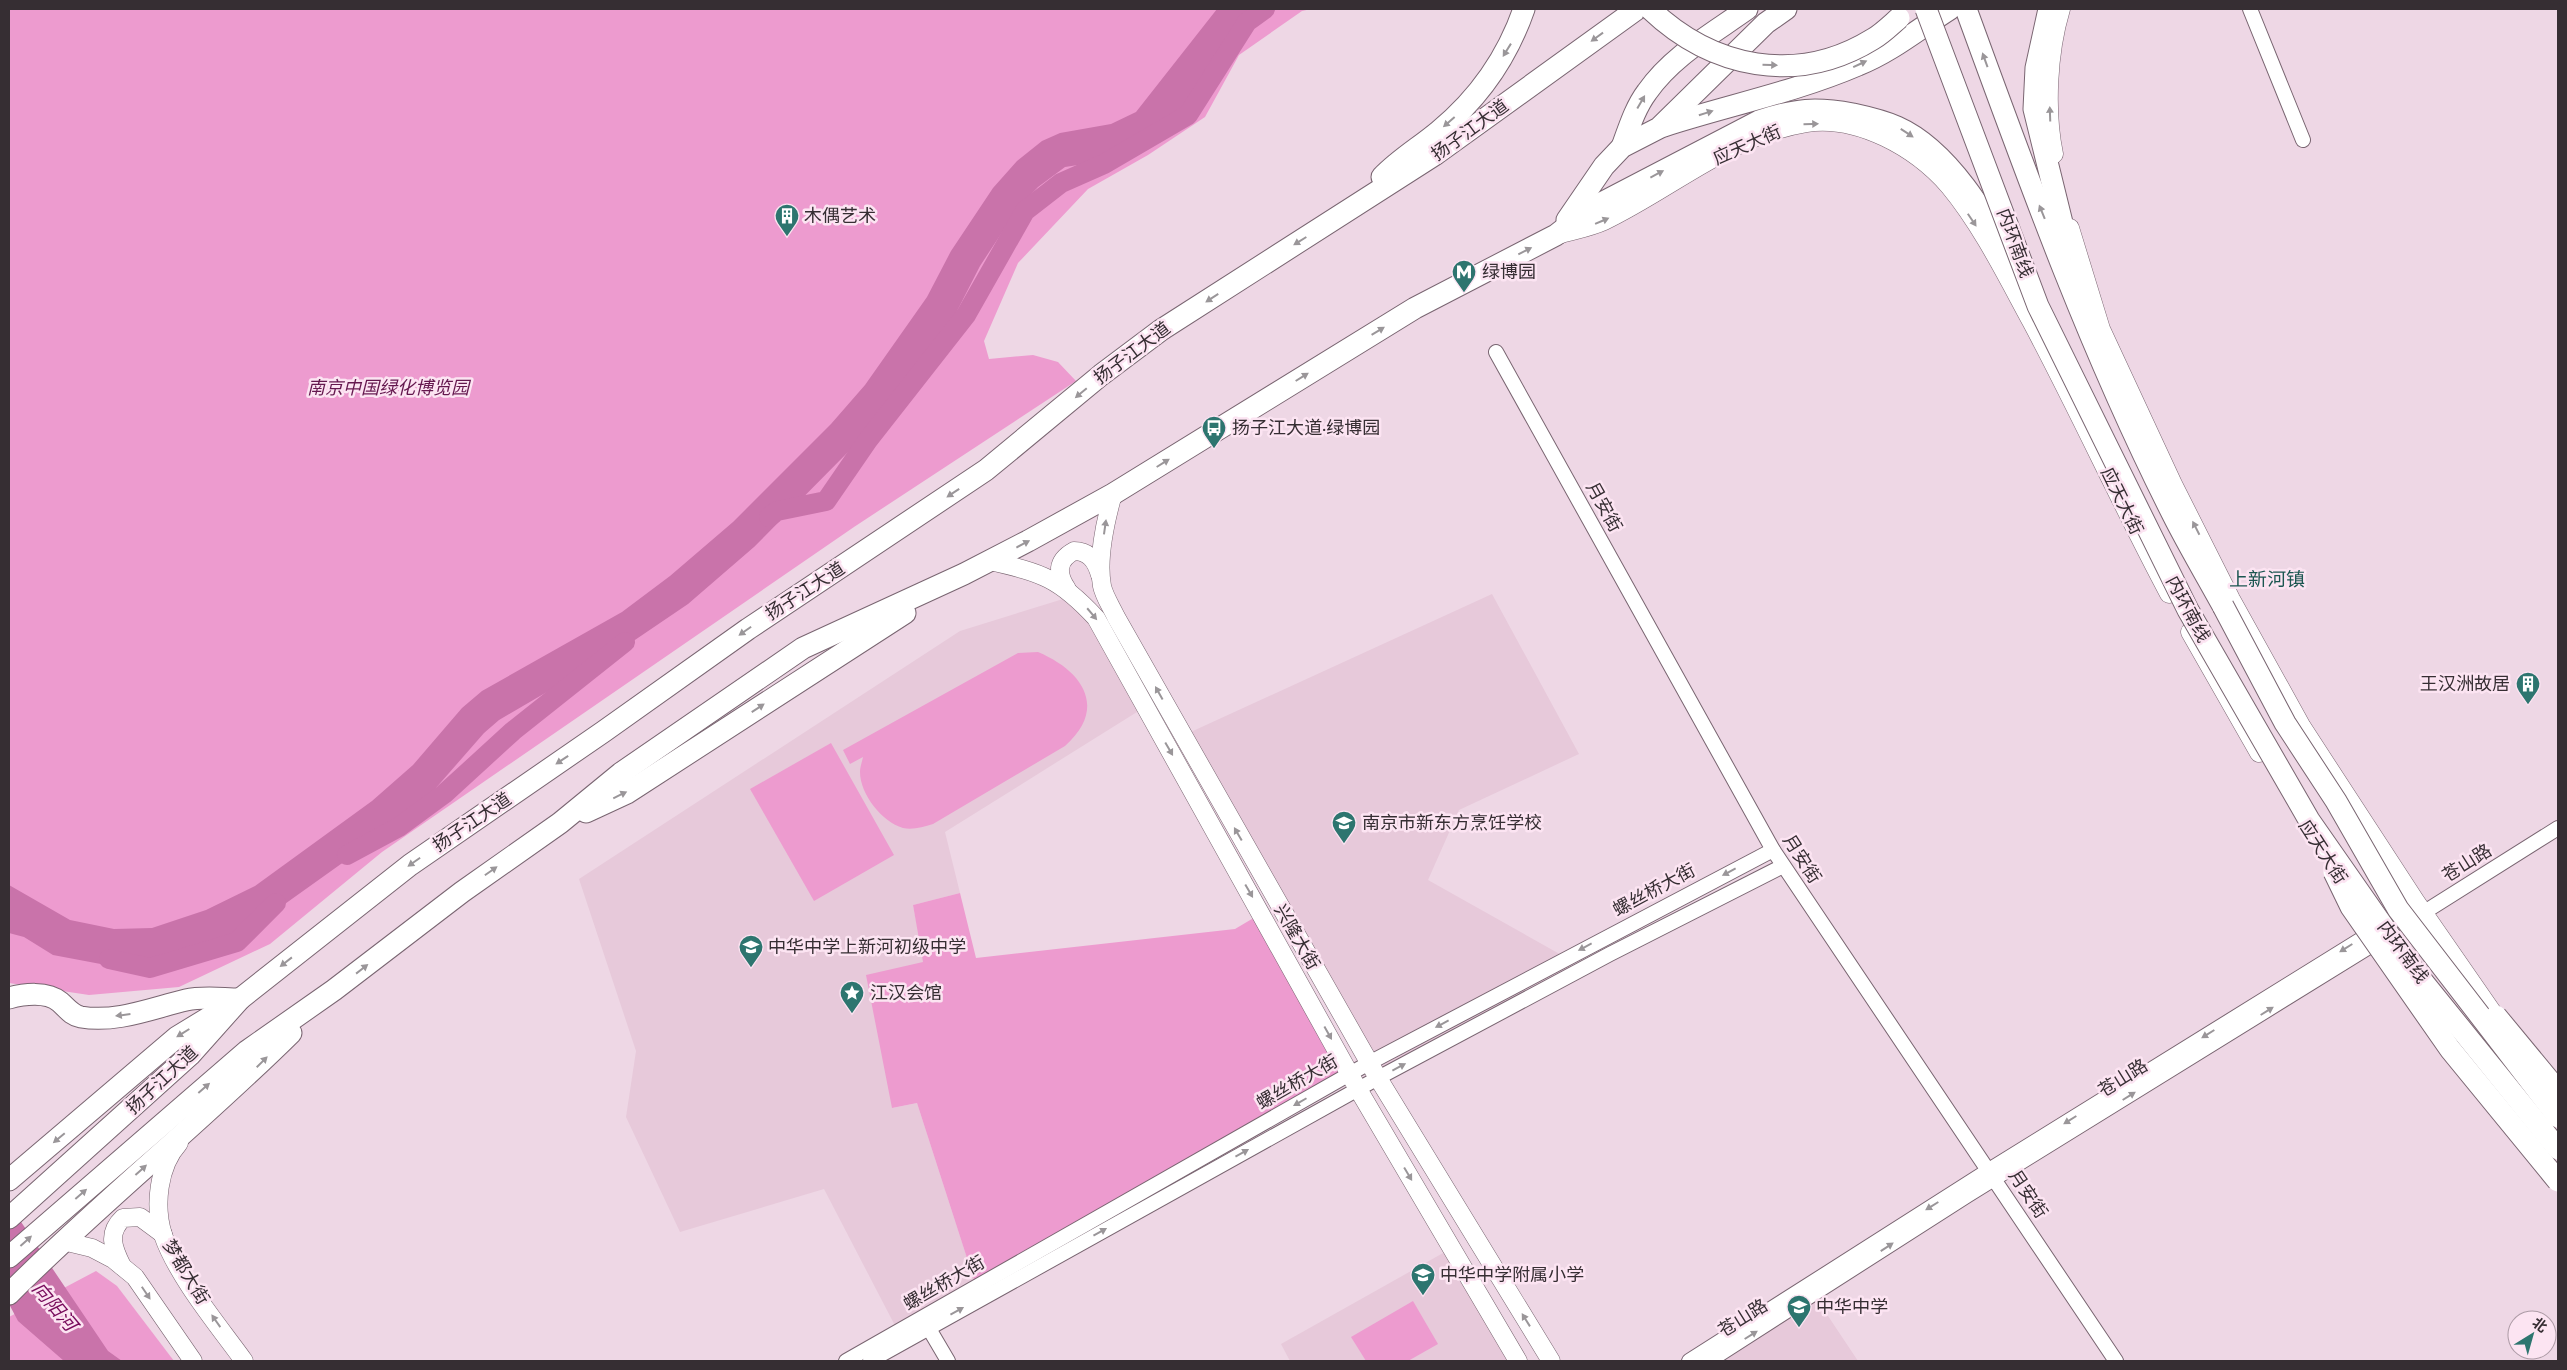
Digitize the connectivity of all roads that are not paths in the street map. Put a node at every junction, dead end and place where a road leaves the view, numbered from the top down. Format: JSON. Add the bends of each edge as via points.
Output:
{"nodes":[{"id":1,"x":1524,"y":9,"type":"edge"},
{"id":2,"x":1637,"y":9,"type":"edge"},
{"id":3,"x":1650,"y":9,"type":"edge"},
{"id":4,"x":1747,"y":9,"type":"edge"},
{"id":5,"x":1786,"y":9,"type":"edge"},
{"id":6,"x":1926,"y":9,"type":"edge"},
{"id":7,"x":1950,"y":9,"type":"edge"},
{"id":8,"x":1966,"y":9,"type":"edge"},
{"id":9,"x":2078,"y":9,"type":"edge"},
{"id":10,"x":2250,"y":9,"type":"edge"},
{"id":11,"x":2054,"y":12,"type":"edge"},
{"id":12,"x":1904,"y":13,"type":"edge"},
{"id":13,"x":1660,"y":128,"type":"junction"},
{"id":14,"x":2303,"y":140,"type":"dead end"},
{"id":15,"x":1622,"y":147,"type":"junction"},
{"id":16,"x":1342,"y":215,"type":"junction"},
{"id":17,"x":1556,"y":235,"type":"junction"},
{"id":18,"x":2038,"y":306,"type":"junction"},
{"id":19,"x":2089,"y":330,"type":"junction"},
{"id":20,"x":1496,"y":352,"type":"dead end"},
{"id":21,"x":1112,"y":494,"type":"junction"},
{"id":22,"x":990,"y":561,"type":"junction"},
{"id":23,"x":1102,"y":586,"type":"junction"},
{"id":24,"x":1067,"y":589,"type":"junction"},
{"id":25,"x":2336,"y":801,"type":"junction"},
{"id":26,"x":2309,"y":820,"type":"junction"},
{"id":27,"x":2558,"y":828,"type":"edge"},
{"id":28,"x":1772,"y":850,"type":"junction"},
{"id":29,"x":1783,"y":866,"type":"junction"},
{"id":30,"x":2419,"y":907,"type":"junction"},
{"id":31,"x":2378,"y":935,"type":"junction"},
{"id":32,"x":334,"y":990,"type":"junction"},
{"id":33,"x":9,"y":998,"type":"edge"},
{"id":34,"x":240,"y":999,"type":"junction"},
{"id":35,"x":1369,"y":1063,"type":"junction"},
{"id":36,"x":1378,"y":1078,"type":"junction"},
{"id":37,"x":1354,"y":1081,"type":"junction"},
{"id":38,"x":2558,"y":1091,"type":"edge"},
{"id":39,"x":217,"y":1101,"type":"junction"},
{"id":40,"x":2558,"y":1101,"type":"edge"},
{"id":41,"x":2558,"y":1118,"type":"edge"},
{"id":42,"x":2558,"y":1149,"type":"edge"},
{"id":43,"x":2558,"y":1167,"type":"edge"},
{"id":44,"x":1992,"y":1175,"type":"junction"},
{"id":45,"x":10,"y":1179,"type":"edge"},
{"id":46,"x":2558,"y":1181,"type":"edge"},
{"id":47,"x":9,"y":1218,"type":"edge"},
{"id":48,"x":163,"y":1234,"type":"junction"},
{"id":49,"x":58,"y":1245,"type":"junction"},
{"id":50,"x":9,"y":1257,"type":"edge"},
{"id":51,"x":122,"y":1267,"type":"junction"},
{"id":52,"x":9,"y":1294,"type":"edge"},
{"id":53,"x":928,"y":1327,"type":"junction"},
{"id":54,"x":192,"y":1361,"type":"edge"},
{"id":55,"x":244,"y":1361,"type":"edge"},
{"id":56,"x":846,"y":1361,"type":"edge"},
{"id":57,"x":870,"y":1361,"type":"edge"},
{"id":58,"x":948,"y":1361,"type":"edge"},
{"id":59,"x":1518,"y":1361,"type":"edge"},
{"id":60,"x":1551,"y":1361,"type":"edge"},
{"id":61,"x":1689,"y":1361,"type":"edge"},
{"id":62,"x":1709,"y":1361,"type":"edge"},
{"id":63,"x":2116,"y":1361,"type":"edge"}],
"edges":[{"from":1,"to":16,"type":"highway","one_way":true,"via":[[1511,43],[1483,87],[1465,108],[1395,164]]},
{"from":2,"to":16,"type":"highway","name":"扬子江大道","one_way":true,"via":[[1436,154]]},
{"from":3,"to":12,"type":"highway","one_way":true,"bridge":true,"via":[[1671,28],[1716,54],[1741,62],[1789,66],[1818,62],[1849,51],[1874,39]]},
{"from":15,"to":4,"type":"highway","one_way":true,"via":[[1633,115],[1664,71]]},
{"from":5,"to":13,"type":"highway","via":[[1766,23]]},
{"from":6,"to":18,"type":"highway","name":"内环南线","bridge":true},
{"from":13,"to":7,"type":"highway","one_way":true,"via":[[1722,107],[1788,92],[1860,65]]},
{"from":19,"to":8,"type":"highway","name":"内环南线","one_way":true},
{"from":9,"to":11,"type":"main road"},
{"from":10,"to":14,"type":"street"},
{"from":11,"to":19,"type":"highway","via":[[2036,68],[2034,109]]},
{"from":30,"to":11,"type":"main road","one_way":true,"via":[[2302,727],[2231,599],[2101,330],[2066,213],[2051,137],[2049,80]]},
{"from":13,"to":15,"type":"highway"},
{"from":15,"to":17,"type":"highway","via":[[1604,166]]},
{"from":16,"to":34,"type":"highway","name":"扬子江大道","one_way":true,"via":[[1160,330],[986,470],[748,629],[410,865]]},
{"from":17,"to":18,"type":"highway","one_way":true,"bridge":true,"via":[[1588,210],[1759,121],[1810,108],[1836,111],[1897,127],[1925,144],[1951,170],[1991,223]]},
{"from":21,"to":17,"type":"highway","one_way":true,"via":[[1435,297]]},
{"from":17,"to":31,"type":"main road","name":"应天大街","one_way":true,"via":[[1603,222],[1770,130],[1808,123],[1847,126],[1892,141],[1921,160],[1948,186],[1985,240],[2055,366],[2200,653],[2246,732]]},
{"from":18,"to":26,"type":"highway","name":"内环南线","bridge":true,"via":[[2188,610]]},
{"from":19,"to":25,"type":"highway","name":"内环南线","bridge":true,"via":[[2172,513],[2285,723]]},
{"from":20,"to":28,"type":"street","name":"月安街"},
{"from":22,"to":21,"type":"highway","one_way":true},
{"from":23,"to":21,"type":"main road","name":"兴隆大街","one_way":true,"via":[[1102,548]]},
{"from":22,"to":24,"type":"main road","name":"兴隆大街","via":[[1054,580]]},
{"from":32,"to":22,"type":"highway","name":"扬子江大道","one_way":true,"via":[[462,892],[560,823],[627,792],[964,574]]},
{"from":23,"to":24,"type":"main road","via":[[1093,558],[1083,551],[1074,550],[1061,562],[1059,569]]},
{"from":35,"to":23,"type":"main road","name":"兴隆大街","one_way":true,"via":[[1182,736]]},
{"from":24,"to":37,"type":"main road","name":"兴隆大街","one_way":true,"via":[[1096,618]]},
{"from":25,"to":38,"type":"highway","bridge":true,"via":[[2443,952]]},
{"from":25,"to":41,"type":"highway","name":"内环南线","bridge":true,"via":[[2398,909]]},
{"from":26,"to":42,"type":"highway","name":"内环南线","bridge":true,"via":[[2416,972]]},
{"from":26,"to":46,"type":"highway","bridge":true,"via":[[2351,907],[2450,1049]]},
{"from":27,"to":30,"type":"street","name":"苍山路"},
{"from":28,"to":29,"type":"street","name":"月安街"},
{"from":28,"to":35,"type":"street","name":"螺丝桥大街","one_way":true},
{"from":36,"to":29,"type":"street","name":"螺丝桥大街","one_way":true},
{"from":29,"to":44,"type":"street","name":"月安街"},
{"from":30,"to":31,"type":"street","name":"苍山路"},
{"from":30,"to":40,"type":"main road","via":[[2529,1065]]},
{"from":31,"to":43,"type":"main road","name":"应天大街"},
{"from":31,"to":44,"type":"street","name":"苍山路"},
{"from":39,"to":32,"type":"highway","one_way":true,"via":[[254,1070]]},
{"from":50,"to":32,"type":"highway","name":"扬子江大道","one_way":true,"via":[[247,1052]]},
{"from":34,"to":33,"type":"highway","one_way":true,"via":[[188,1000],[144,1012],[81,1017],[68,1012],[54,998],[33,994]]},
{"from":34,"to":45,"type":"highway","one_way":true,"via":[[176,1037]]},
{"from":34,"to":47,"type":"highway","name":"扬子江大道","via":[[190,1055]]},
{"from":35,"to":36,"type":"main road","name":"兴隆大街"},
{"from":35,"to":37,"type":"street","name":"螺丝桥大街"},
{"from":36,"to":37,"type":"street","name":"螺丝桥大街"},
{"from":60,"to":36,"type":"main road","name":"兴隆大街","one_way":true},
{"from":53,"to":37,"type":"street","name":"螺丝桥大街","one_way":true},
{"from":37,"to":56,"type":"street","name":"螺丝桥大街","one_way":true},
{"from":37,"to":59,"type":"main road","name":"兴隆大街","one_way":true},
{"from":39,"to":48,"type":"main road","name":"梦都大街","via":[[174,1149],[164,1167],[159,1200]]},
{"from":49,"to":39,"type":"highway","one_way":true},
{"from":44,"to":61,"type":"street","name":"苍山路","one_way":true},
{"from":62,"to":44,"type":"street","name":"苍山路","one_way":true},
{"from":44,"to":63,"type":"street","name":"月安街"},
{"from":48,"to":51,"type":"main road","via":[[140,1217],[123,1218],[111,1239]]},
{"from":55,"to":48,"type":"main road","name":"梦都大街","one_way":true,"via":[[181,1271]]},
{"from":49,"to":51,"type":"main road","via":[[92,1248]]},
{"from":49,"to":52,"type":"highway"},
{"from":51,"to":54,"type":"main road","one_way":true,"via":[[135,1277]]},
{"from":53,"to":57,"type":"street","name":"螺丝桥大街"},
{"from":53,"to":58,"type":"street"}]}
